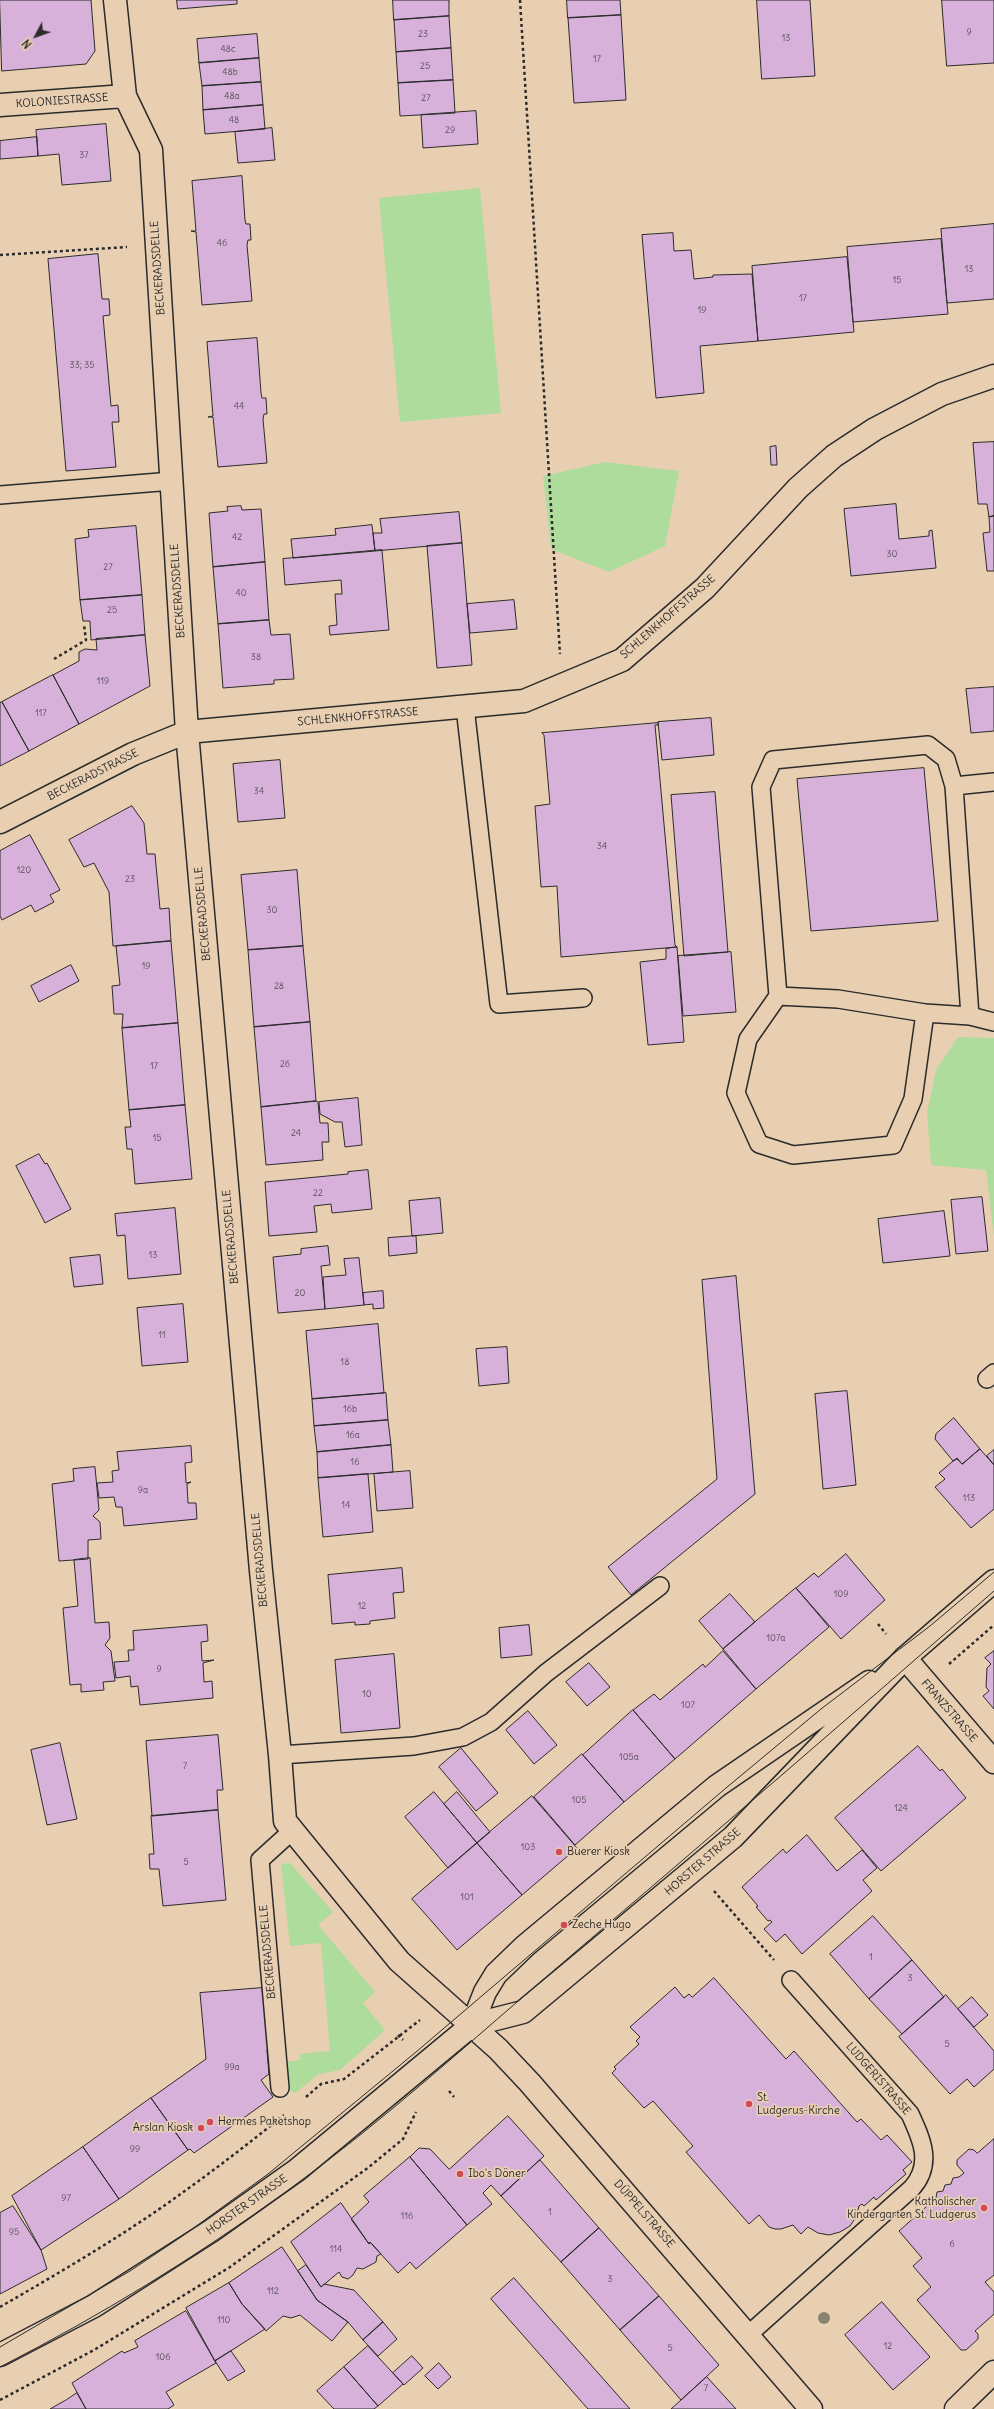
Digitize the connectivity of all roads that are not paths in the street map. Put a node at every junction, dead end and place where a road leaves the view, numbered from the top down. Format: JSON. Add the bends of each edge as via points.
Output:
{"nodes":[{"id":1,"x":115,"y":0,"type":"edge"},
{"id":2,"x":125,"y":96,"type":"junction"},
{"id":3,"x":0,"y":105,"type":"edge"},
{"id":4,"x":994,"y":376,"type":"edge"},
{"id":5,"x":172,"y":481,"type":"junction"},
{"id":6,"x":0,"y":495,"type":"edge"},
{"id":7,"x":465,"y":707,"type":"junction"},
{"id":8,"x":188,"y":732,"type":"junction"},
{"id":9,"x":994,"y":782,"type":"edge"},
{"id":10,"x":954,"y":786,"type":"junction"},
{"id":11,"x":0,"y":822,"type":"edge"},
{"id":12,"x":778,"y":996,"type":"junction"},
{"id":13,"x":583,"y":998,"type":"dead end"},
{"id":14,"x":925,"y":1013,"type":"junction"},
{"id":15,"x":970,"y":1016,"type":"junction"},
{"id":16,"x":994,"y":1022,"type":"edge"},
{"id":17,"x":994,"y":1581,"type":"edge"},
{"id":18,"x":660,"y":1586,"type":"dead end"},
{"id":19,"x":905,"y":1658,"type":"junction"},
{"id":20,"x":280,"y":1755,"type":"junction"},
{"id":21,"x":994,"y":1762,"type":"edge"},
{"id":22,"x":293,"y":1830,"type":"junction"},
{"id":23,"x":791,"y":1980,"type":"dead end"},
{"id":24,"x":472,"y":2025,"type":"junction"},
{"id":25,"x":280,"y":2088,"type":"dead end"},
{"id":26,"x":748,"y":2335,"type":"junction"},
{"id":27,"x":0,"y":2355,"type":"edge"},
{"id":28,"x":994,"y":2372,"type":"edge"},
{"id":29,"x":811,"y":2409,"type":"edge"},
{"id":30,"x":956,"y":2409,"type":"edge"}],
"edges":[{"from":1,"to":2,"type":"street","name":"BECKERADSDELLE"},
{"from":2,"to":3,"type":"street","name":"KOLONIESTRASSE"},
{"from":2,"to":5,"type":"street","name":"BECKERADSDELLE","via":[[151,150]]},
{"from":4,"to":7,"type":"street","name":"SCHLENKHOFFSTRASSE","via":[[942,394],[875,429],[834,456],[798,488],[705,588],[622,660],[524,702]]},
{"from":5,"to":6,"type":"lane"},
{"from":5,"to":8,"type":"street","name":"BECKERADSDELLE"},
{"from":7,"to":8,"type":"street","name":"SCHLENKHOFFSTRASSE"},
{"from":7,"to":13,"type":"lane","via":[[499,1004]]},
{"from":8,"to":11,"type":"street","name":"BECKERADSTRASSE","via":[[116,762]]},
{"from":8,"to":20,"type":"street","name":"BECKERADSDELLE","via":[[260,1571]]},
{"from":9,"to":10,"type":"lane"},
{"from":10,"to":12,"type":"lane","via":[[946,759],[928,745],[773,760],[761,787]]},
{"from":10,"to":15,"type":"lane"},
{"from":12,"to":14,"type":"lane","via":[[838,999]]},
{"from":12,"to":14,"type":"lane","via":[[748,1039],[736,1093],[759,1144],[793,1155],[893,1145],[913,1099]]},
{"from":14,"to":15,"type":"lane"},
{"from":15,"to":16,"type":"lane"},
{"from":17,"to":19,"type":"street","name":"HORSTER STRASSE"},
{"from":18,"to":20,"type":"lane","via":[[546,1673],[491,1722],[463,1737],[414,1746]]},
{"from":19,"to":21,"type":"street","name":"FRANZSTRASSE"},
{"from":19,"to":24,"type":"street","name":"HORSTER STRASSE","via":[[733,1837],[649,1910],[522,2012]]},
{"from":19,"to":24,"type":"street","name":"HORSTER STRASSE","via":[[718,1786],[525,1946],[496,1974],[484,1992]]},
{"from":20,"to":22,"type":"street","name":"BECKERADSDELLE","via":[[285,1821]]},
{"from":22,"to":24,"type":"street","name":"BECKERADSDELLE","via":[[399,1961]]},
{"from":22,"to":25,"type":"lane","name":"BECKERADSDELLE","via":[[260,1860]]},
{"from":23,"to":26,"type":"lane","name":"LUDGERISTRASSE","via":[[910,2114],[925,2153],[924,2167],[920,2180],[912,2188]]},
{"from":24,"to":26,"type":"street","name":"DÜPPELSTRASSE","via":[[530,2083]]},
{"from":24,"to":27,"type":"street","name":"HORSTER STRASSE","via":[[297,2170],[211,2231],[94,2306]]},
{"from":26,"to":29,"type":"street","name":"DÜPPELSTRASSE"},
{"from":28,"to":30,"type":"street"}]}
